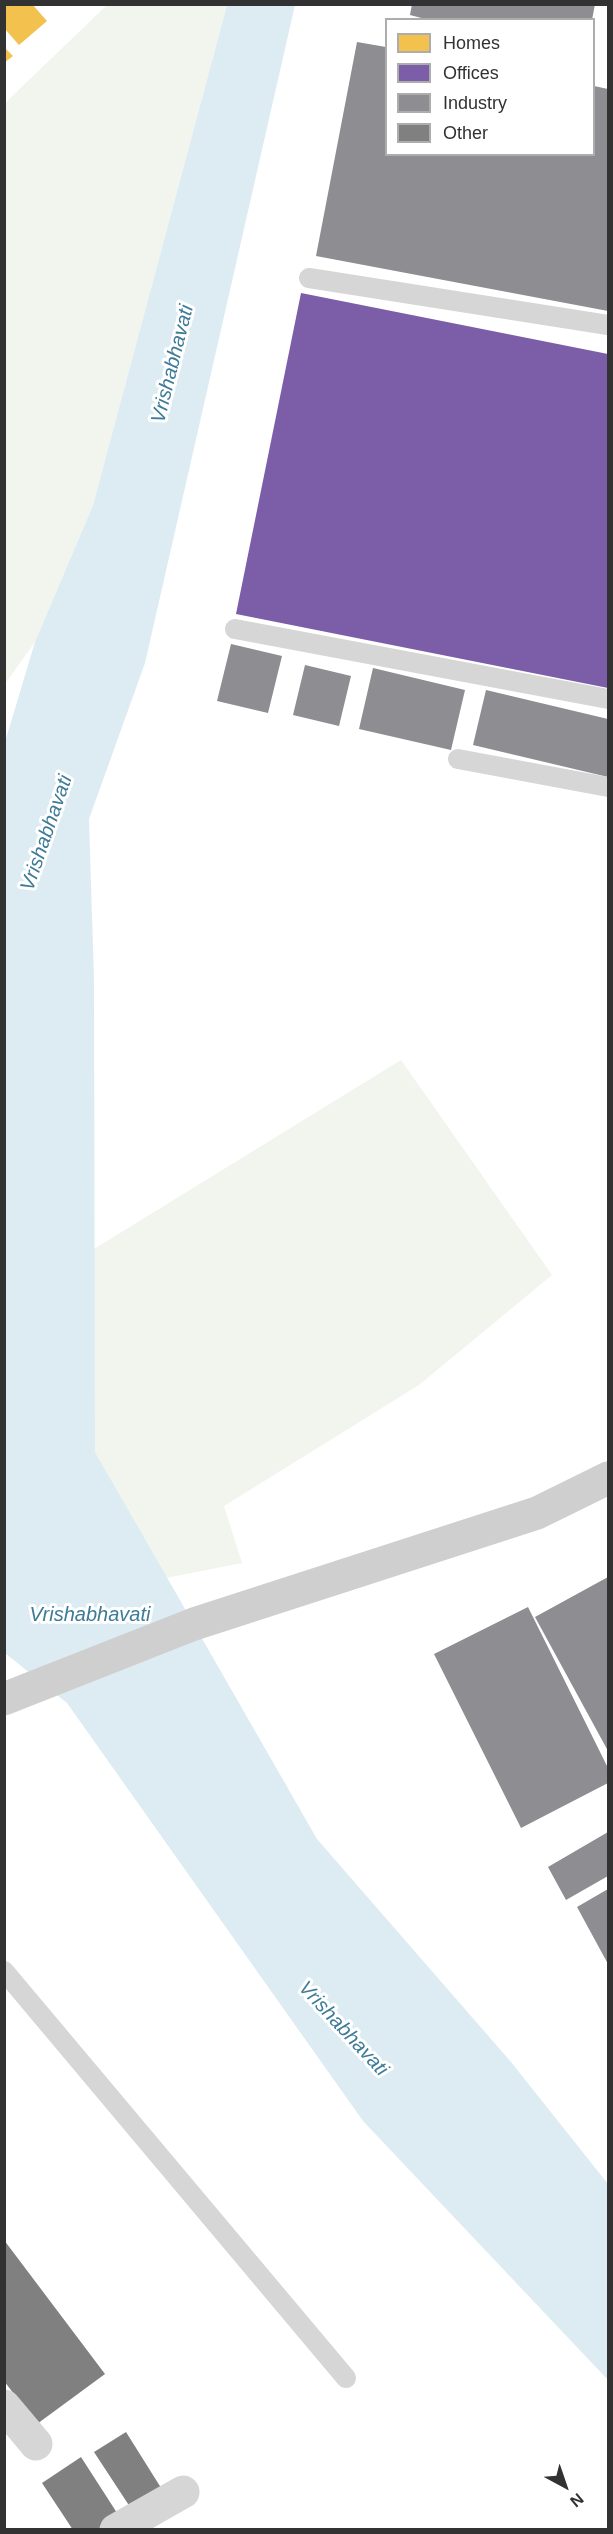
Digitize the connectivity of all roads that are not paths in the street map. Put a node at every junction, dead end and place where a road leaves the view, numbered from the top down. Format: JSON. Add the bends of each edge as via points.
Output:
{"nodes":[{"id":1,"x":309,"y":278,"type":"dead end"},
{"id":2,"x":609,"y":325,"type":"edge"},
{"id":3,"x":235,"y":629,"type":"dead end"},
{"id":4,"x":609,"y":699,"type":"edge"},
{"id":5,"x":458,"y":759,"type":"dead end"},
{"id":6,"x":609,"y":787,"type":"edge"},
{"id":7,"x":609,"y":1478,"type":"edge"},
{"id":8,"x":4,"y":1699,"type":"edge"},
{"id":9,"x":4,"y":1971,"type":"edge"},
{"id":10,"x":346,"y":2378,"type":"dead end"},
{"id":11,"x":4,"y":2406,"type":"edge"},
{"id":12,"x":36,"y":2444,"type":"dead end"},
{"id":13,"x":183,"y":2492,"type":"dead end"},
{"id":14,"x":116,"y":2529,"type":"edge"}],
"edges":[{"from":1,"to":2,"type":"lane"},
{"from":3,"to":4,"type":"lane"},
{"from":5,"to":6,"type":"lane"},
{"from":7,"to":8,"type":"street","via":[[537,1513],[194,1624]]},
{"from":9,"to":10,"type":"lane"},
{"from":11,"to":12,"type":"street"},
{"from":13,"to":14,"type":"street"}]}
